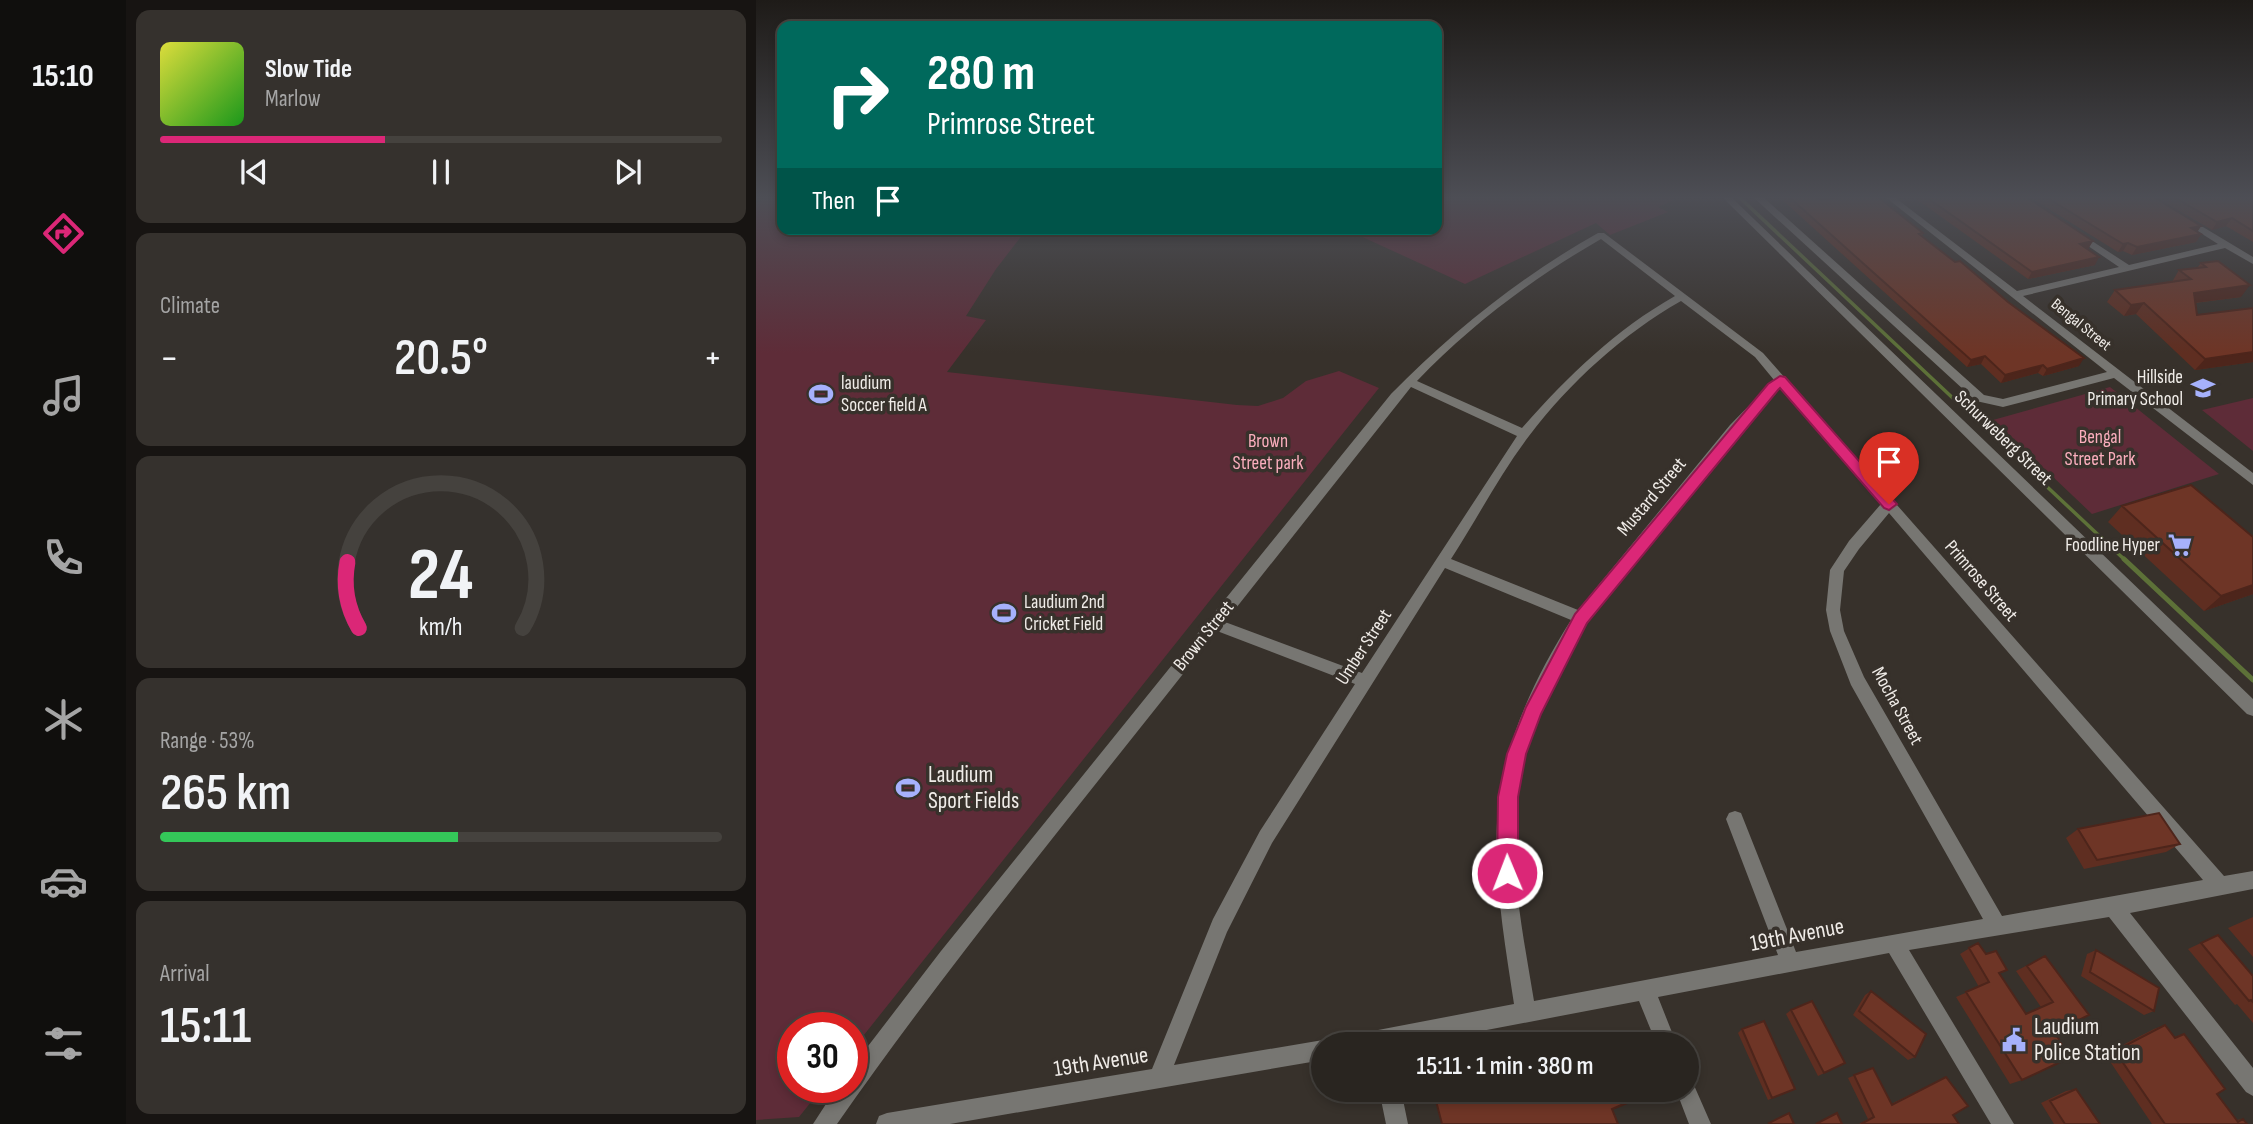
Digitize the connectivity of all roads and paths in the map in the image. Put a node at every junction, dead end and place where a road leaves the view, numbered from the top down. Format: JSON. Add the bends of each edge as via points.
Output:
{"nodes":[{"id":1,"x":1579,"y":248,"type":"edge"},
{"id":2,"x":1619,"y":248,"type":"edge"},
{"id":3,"x":1779,"y":248,"type":"edge"},
{"id":4,"x":1814,"y":248,"type":"edge"},
{"id":5,"x":1957,"y":248,"type":"edge"},
{"id":6,"x":2099,"y":248,"type":"edge"},
{"id":7,"x":2211,"y":248,"type":"edge"},
{"id":8,"x":2233,"y":248,"type":"edge"},
{"id":9,"x":2253,"y":261,"type":"edge"},
{"id":10,"x":2126,"y":267,"type":"junction"},
{"id":11,"x":2016,"y":294,"type":"junction"},
{"id":12,"x":1683,"y":296,"type":"junction"},
{"id":13,"x":2115,"y":374,"type":"junction"},
{"id":14,"x":1780,"y":380,"type":"junction"},
{"id":15,"x":1409,"y":382,"type":"junction"},
{"id":16,"x":1524,"y":434,"type":"junction"},
{"id":17,"x":2253,"y":480,"type":"edge"},
{"id":18,"x":1889,"y":504,"type":"junction"},
{"id":19,"x":1444,"y":562,"type":"junction"},
{"id":20,"x":1581,"y":618,"type":"junction"},
{"id":21,"x":1214,"y":624,"type":"junction"},
{"id":22,"x":1364,"y":681,"type":"junction"},
{"id":23,"x":2253,"y":709,"type":"edge"},
{"id":24,"x":1735,"y":818,"type":"dead end"},
{"id":25,"x":2253,"y":880,"type":"edge"},
{"id":26,"x":2221,"y":887,"type":"junction"},
{"id":27,"x":2113,"y":907,"type":"junction"},
{"id":28,"x":1997,"y":926,"type":"junction"},
{"id":29,"x":1894,"y":943,"type":"junction"},
{"id":30,"x":1791,"y":962,"type":"junction"},
{"id":31,"x":1645,"y":991,"type":"junction"},
{"id":32,"x":1526,"y":1014,"type":"junction"},
{"id":33,"x":1432,"y":1032,"type":"edge"},
{"id":34,"x":1662,"y":1032,"type":"edge"},
{"id":35,"x":1311,"y":1052,"type":"edge"},
{"id":36,"x":868,"y":1063,"type":"edge"},
{"id":37,"x":1158,"y":1079,"type":"junction"},
{"id":38,"x":2253,"y":1085,"type":"edge"},
{"id":39,"x":1392,"y":1102,"type":"edge"},
{"id":40,"x":1691,"y":1102,"type":"edge"},
{"id":41,"x":839,"y":1103,"type":"edge"},
{"id":42,"x":824,"y":1124,"type":"edge"},
{"id":43,"x":887,"y":1124,"type":"edge"},
{"id":44,"x":1397,"y":1124,"type":"edge"},
{"id":45,"x":1700,"y":1124,"type":"edge"},
{"id":46,"x":2003,"y":1124,"type":"edge"}],
"edges":[{"from":1,"to":15,"type":"street","name":"Brown Street","via":[[1531,278]]},
{"from":2,"to":12,"type":"street","name":"Primrose Street"},
{"from":3,"to":23,"type":"street","name":"Schurweberg Street"},
{"from":4,"to":13,"type":"street","via":[[1971,392],[1993,402]]},
{"from":5,"to":11,"type":"street","name":"Bengal Street"},
{"from":6,"to":10,"type":"street"},
{"from":7,"to":10,"type":"street"},
{"from":8,"to":9,"type":"street"},
{"from":10,"to":11,"type":"street"},
{"from":11,"to":13,"type":"street","name":"Bengal Street"},
{"from":12,"to":14,"type":"street","name":"Primrose Street","via":[[1740,339]]},
{"from":12,"to":16,"type":"street","name":"Umber Street","via":[[1626,333],[1563,389]]},
{"from":13,"to":17,"type":"street","name":"Bengal Street"},
{"from":14,"to":18,"type":"street","name":"Primrose Street"},
{"from":14,"to":20,"type":"street","name":"Mustard Street"},
{"from":15,"to":16,"type":"street"},
{"from":15,"to":21,"type":"street","name":"Brown Street"},
{"from":16,"to":19,"type":"street","name":"Umber Street"},
{"from":18,"to":26,"type":"street","name":"Primrose Street"},
{"from":18,"to":28,"type":"street","name":"Mocha Street","via":[[1837,570],[1833,610],[1837,631],[1857,680]]},
{"from":19,"to":20,"type":"street"},
{"from":19,"to":22,"type":"street","name":"Umber Street"},
{"from":20,"to":32,"type":"street","name":"Mustard Street","via":[[1533,712],[1516,754],[1508,797],[1508,896]]},
{"from":21,"to":22,"type":"street"},
{"from":21,"to":36,"type":"street","name":"Brown Street"},
{"from":22,"to":37,"type":"street","name":"Umber Street","via":[[1241,883]]},
{"from":24,"to":30,"type":"street"},
{"from":25,"to":26,"type":"street","name":"19th Avenue"},
{"from":26,"to":27,"type":"street","name":"19th Avenue"},
{"from":27,"to":28,"type":"street","name":"19th Avenue"},
{"from":27,"to":38,"type":"street"},
{"from":28,"to":29,"type":"street","name":"19th Avenue"},
{"from":29,"to":30,"type":"street","name":"19th Avenue"},
{"from":29,"to":46,"type":"street"},
{"from":30,"to":31,"type":"street","name":"19th Avenue"},
{"from":31,"to":32,"type":"street","name":"19th Avenue"},
{"from":31,"to":34,"type":"street"},
{"from":32,"to":33,"type":"street","name":"19th Avenue"},
{"from":35,"to":37,"type":"street","name":"19th Avenue"},
{"from":37,"to":43,"type":"street","name":"19th Avenue"},
{"from":39,"to":44,"type":"street"},
{"from":40,"to":45,"type":"street"},
{"from":41,"to":42,"type":"street","name":"Brown Street"}]}
